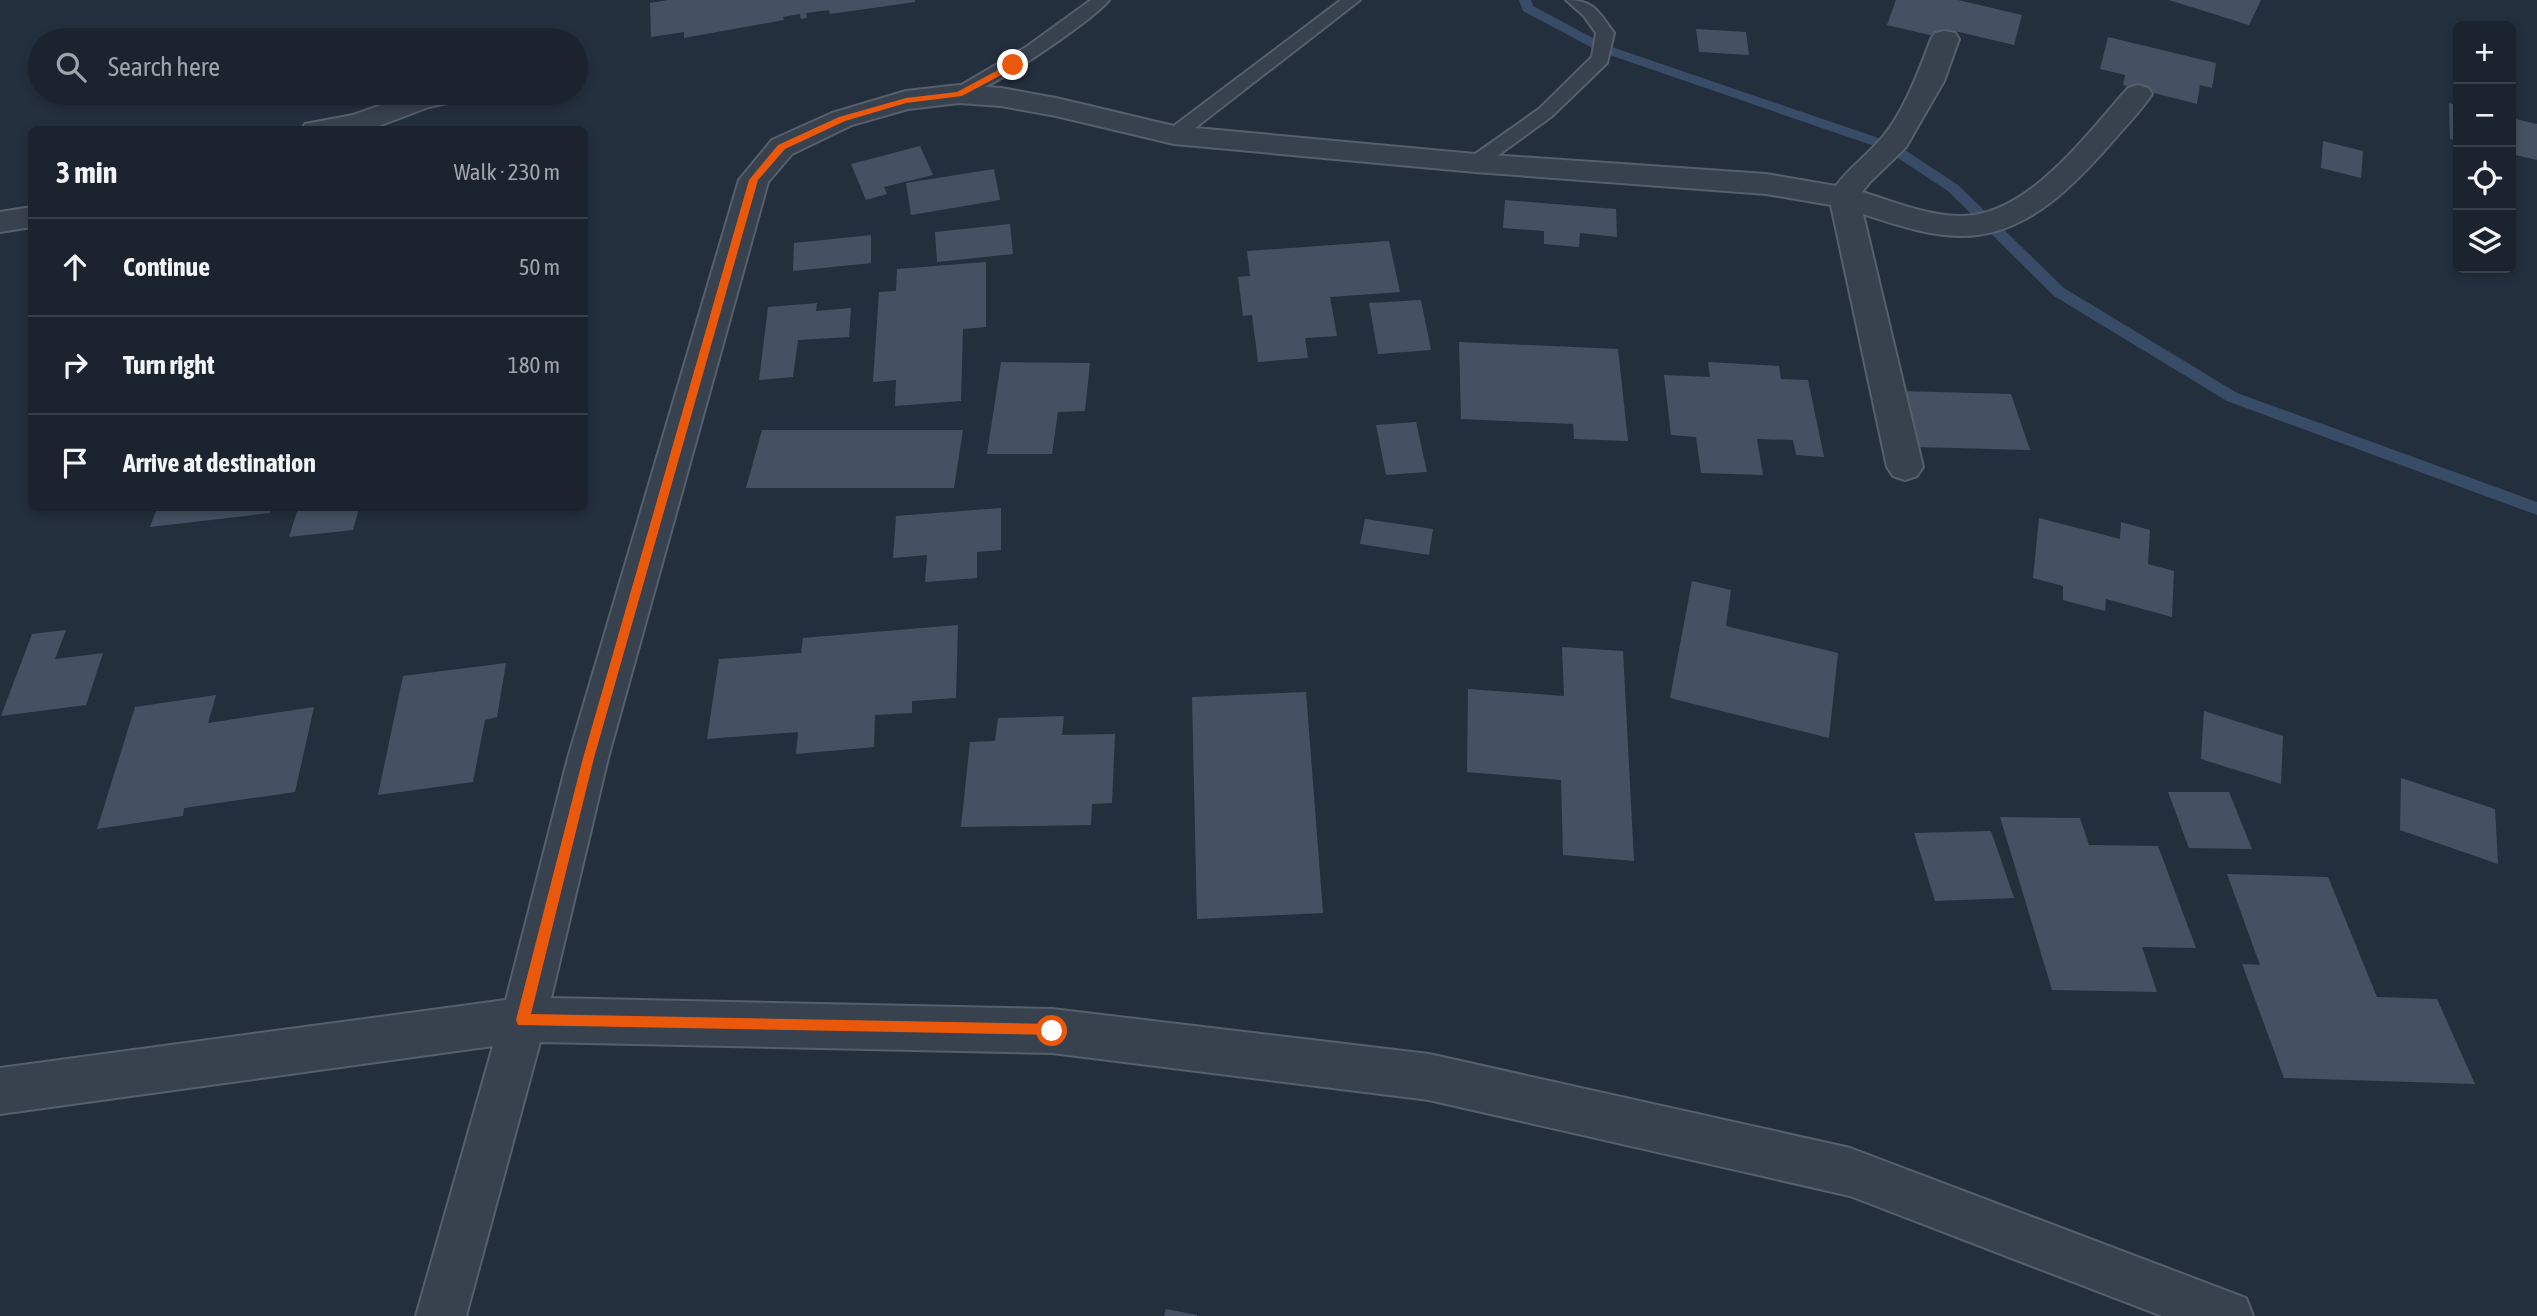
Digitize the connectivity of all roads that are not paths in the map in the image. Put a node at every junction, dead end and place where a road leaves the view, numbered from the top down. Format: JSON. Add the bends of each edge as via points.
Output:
{"nodes":[{"id":1,"x":1101,"y":0,"type":"edge"},
{"id":2,"x":1352,"y":0,"type":"edge"},
{"id":3,"x":1574,"y":0,"type":"edge"},
{"id":4,"x":1945,"y":39,"type":"dead end"},
{"id":5,"x":959,"y":94,"type":"junction"},
{"id":6,"x":2138,"y":94,"type":"dead end"},
{"id":7,"x":408,"y":105,"type":"edge"},
{"id":8,"x":340,"y":126,"type":"edge"},
{"id":9,"x":1174,"y":135,"type":"junction"},
{"id":10,"x":1475,"y":163,"type":"junction"},
{"id":11,"x":1844,"y":197,"type":"junction"},
{"id":12,"x":28,"y":218,"type":"edge"},
{"id":13,"x":0,"y":222,"type":"edge"},
{"id":14,"x":1905,"y":467,"type":"dead end"},
{"id":15,"x":523,"y":1020,"type":"junction"},
{"id":16,"x":0,"y":1091,"type":"edge"},
{"id":17,"x":441,"y":1316,"type":"edge"},
{"id":18,"x":2228,"y":1316,"type":"edge"}],
"edges":[{"from":1,"to":5,"type":"lane","via":[[1013,65]]},
{"from":2,"to":9,"type":"lane"},
{"from":3,"to":10,"type":"lane","via":[[1605,33],[1601,59],[1545,113]]},
{"from":4,"to":11,"type":"street","via":[[1930,81],[1891,147],[1859,175]]},
{"from":5,"to":9,"type":"street","via":[[1056,107]]},
{"from":5,"to":15,"type":"street","via":[[906,100],[842,119],[782,147],[754,180],[589,758]]},
{"from":6,"to":11,"type":"street","via":[[2041,197],[1990,224],[1936,222]]},
{"from":7,"to":8,"type":"street"},
{"from":9,"to":10,"type":"street"},
{"from":10,"to":11,"type":"street","via":[[1766,184]]},
{"from":11,"to":14,"type":"street"},
{"from":12,"to":13,"type":"street"},
{"from":15,"to":16,"type":"street"},
{"from":15,"to":17,"type":"street"},
{"from":15,"to":18,"type":"street","via":[[1052,1031],[1429,1077],[1850,1172]]}]}
